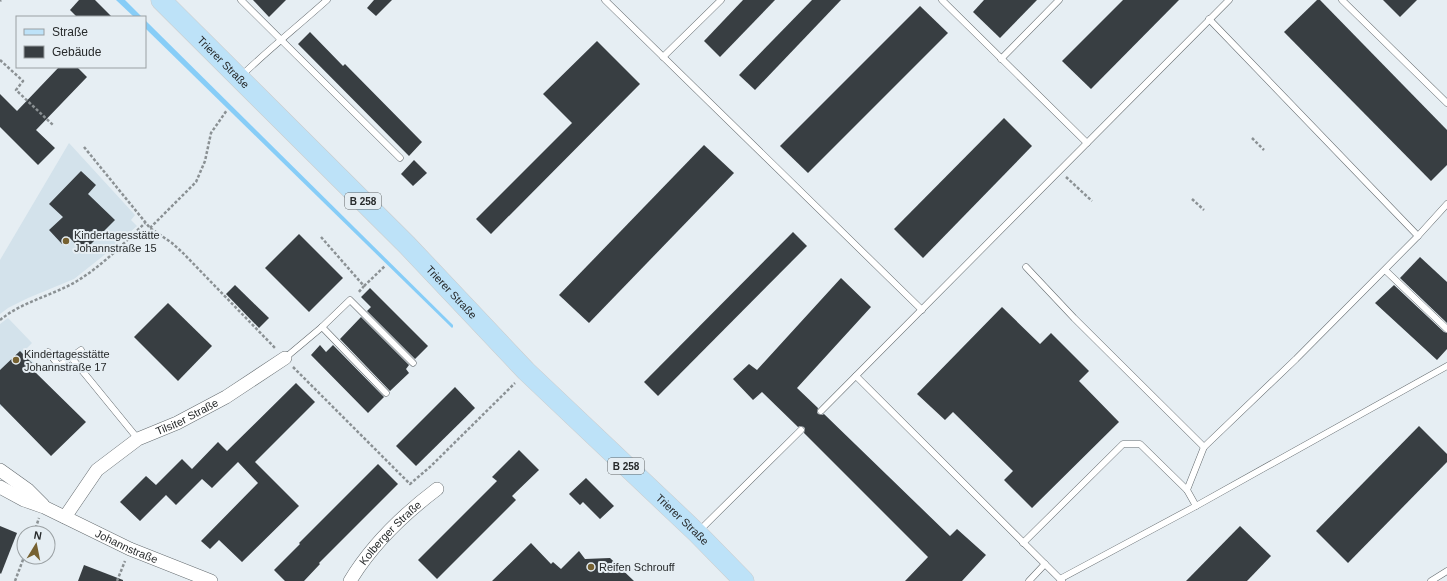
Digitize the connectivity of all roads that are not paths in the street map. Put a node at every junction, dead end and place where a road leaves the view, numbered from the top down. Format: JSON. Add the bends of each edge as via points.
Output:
{"nodes":[{"id":1,"x":161,"y":0,"type":"edge"},
{"id":2,"x":241,"y":0,"type":"edge"},
{"id":3,"x":327,"y":0,"type":"edge"},
{"id":4,"x":605,"y":0,"type":"edge"},
{"id":5,"x":721,"y":0,"type":"edge"},
{"id":6,"x":942,"y":0,"type":"edge"},
{"id":7,"x":1059,"y":0,"type":"edge"},
{"id":8,"x":1229,"y":0,"type":"edge"},
{"id":9,"x":1344,"y":1,"type":"edge"},
{"id":10,"x":1209,"y":20,"type":"junction"},
{"id":11,"x":281,"y":40,"type":"junction"},
{"id":12,"x":662,"y":57,"type":"junction"},
{"id":13,"x":1001,"y":59,"type":"junction"},
{"id":14,"x":239,"y":78,"type":"junction"},
{"id":15,"x":1447,"y":103,"type":"edge"},
{"id":16,"x":1087,"y":143,"type":"junction"},
{"id":17,"x":400,"y":158,"type":"dead end"},
{"id":18,"x":1447,"y":204,"type":"edge"},
{"id":19,"x":1418,"y":236,"type":"junction"},
{"id":20,"x":1026,"y":267,"type":"dead end"},
{"id":21,"x":1385,"y":270,"type":"junction"},
{"id":22,"x":922,"y":310,"type":"junction"},
{"id":23,"x":322,"y":327,"type":"junction"},
{"id":24,"x":1447,"y":329,"type":"edge"},
{"id":25,"x":81,"y":350,"type":"dead end"},
{"id":26,"x":48,"y":352,"type":"dead end"},
{"id":27,"x":71,"y":357,"type":"junction"},
{"id":28,"x":285,"y":358,"type":"joint"},
{"id":29,"x":413,"y":363,"type":"dead end"},
{"id":30,"x":1447,"y":366,"type":"edge"},
{"id":31,"x":856,"y":376,"type":"junction"},
{"id":32,"x":386,"y":393,"type":"dead end"},
{"id":33,"x":821,"y":411,"type":"dead end"},
{"id":34,"x":801,"y":430,"type":"dead end"},
{"id":35,"x":138,"y":439,"type":"junction"},
{"id":36,"x":1204,"y":447,"type":"junction"},
{"id":37,"x":0,"y":470,"type":"edge"},
{"id":38,"x":0,"y":486,"type":"edge"},
{"id":39,"x":437,"y":489,"type":"dead end"},
{"id":40,"x":1187,"y":490,"type":"junction"},
{"id":41,"x":1196,"y":506,"type":"junction"},
{"id":42,"x":44,"y":507,"type":"junction"},
{"id":43,"x":65,"y":517,"type":"junction"},
{"id":44,"x":696,"y":533,"type":"junction"},
{"id":45,"x":1023,"y":543,"type":"junction"},
{"id":46,"x":1045,"y":564,"type":"junction"},
{"id":47,"x":1447,"y":571,"type":"edge"},
{"id":48,"x":1061,"y":580,"type":"edge"},
{"id":49,"x":211,"y":581,"type":"edge"},
{"id":50,"x":350,"y":581,"type":"edge"},
{"id":51,"x":744,"y":581,"type":"edge"},
{"id":52,"x":1029,"y":581,"type":"edge"},
{"id":53,"x":1431,"y":581,"type":"edge"}],
"edges":[{"from":1,"to":14,"type":"main road","name":"Trierer Straße","number":"B 258"},
{"from":2,"to":11,"type":"lane"},
{"from":3,"to":11,"type":"lane"},
{"from":4,"to":12,"type":"lane"},
{"from":5,"to":12,"type":"lane"},
{"from":6,"to":13,"type":"lane"},
{"from":7,"to":13,"type":"lane"},
{"from":8,"to":10,"type":"lane"},
{"from":9,"to":15,"type":"lane"},
{"from":10,"to":16,"type":"lane"},
{"from":10,"to":19,"type":"lane"},
{"from":11,"to":14,"type":"lane"},
{"from":11,"to":17,"type":"lane"},
{"from":12,"to":22,"type":"lane"},
{"from":13,"to":16,"type":"lane"},
{"from":14,"to":44,"type":"main road","name":"Trierer Straße","number":"B 258","via":[[407,245],[526,371]]},
{"from":16,"to":22,"type":"lane"},
{"from":18,"to":19,"type":"lane"},
{"from":19,"to":21,"type":"lane"},
{"from":20,"to":36,"type":"lane"},
{"from":21,"to":24,"type":"lane"},
{"from":21,"to":36,"type":"lane"},
{"from":22,"to":31,"type":"lane"},
{"from":23,"to":28,"type":"lane","name":"Tilsiter Straße"},
{"from":23,"to":29,"type":"lane","name":"Tilsiter Straße","via":[[350,300]]},
{"from":23,"to":32,"type":"lane"},
{"from":25,"to":27,"type":"lane"},
{"from":26,"to":27,"type":"lane","via":[[59,366]]},
{"from":27,"to":35,"type":"lane"},
{"from":28,"to":35,"type":"street","name":"Tilsiter Straße","via":[[226,397],[177,423]]},
{"from":30,"to":41,"type":"lane"},
{"from":31,"to":33,"type":"lane"},
{"from":31,"to":45,"type":"lane"},
{"from":34,"to":44,"type":"lane"},
{"from":35,"to":43,"type":"street","name":"Tilsiter Straße","via":[[97,470]]},
{"from":36,"to":40,"type":"lane"},
{"from":37,"to":42,"type":"street","name":"Johannstraße","via":[[28,490]]},
{"from":38,"to":42,"type":"street","name":"Johannstraße","via":[[24,500]]},
{"from":39,"to":50,"type":"street","name":"Kolberger Straße","via":[[414,506],[384,537]]},
{"from":40,"to":41,"type":"lane"},
{"from":40,"to":45,"type":"lane","via":[[1140,444],[1123,444]]},
{"from":41,"to":48,"type":"lane"},
{"from":42,"to":43,"type":"street","name":"Johannstraße"},
{"from":43,"to":49,"type":"street","name":"Johannstraße","via":[[130,549]]},
{"from":44,"to":51,"type":"main road","name":"Trierer Straße","number":"B 258"},
{"from":45,"to":46,"type":"lane"},
{"from":46,"to":48,"type":"lane"},
{"from":46,"to":52,"type":"lane"},
{"from":47,"to":53,"type":"lane"}]}
